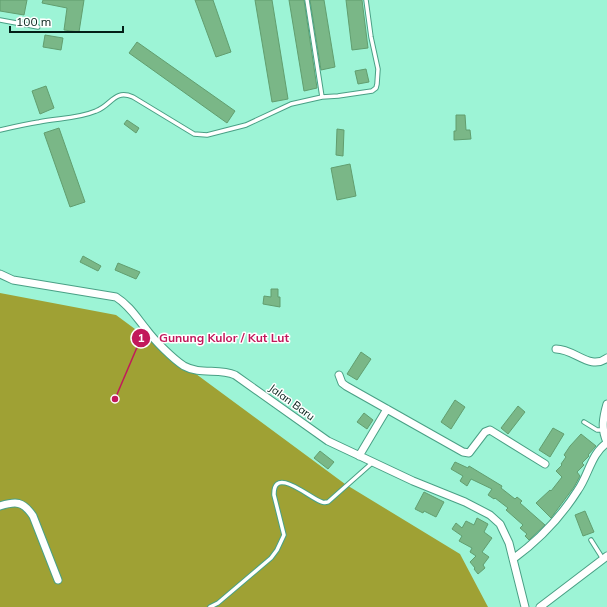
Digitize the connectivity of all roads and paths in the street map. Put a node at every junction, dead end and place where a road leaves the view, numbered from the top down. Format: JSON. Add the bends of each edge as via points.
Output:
{"nodes":[{"id":1,"x":308,"y":0,"type":"edge"},
{"id":2,"x":366,"y":0,"type":"edge"},
{"id":3,"x":0,"y":20,"type":"edge"},
{"id":4,"x":38,"y":27,"type":"dead end"},
{"id":5,"x":322,"y":97,"type":"junction"},
{"id":6,"x":0,"y":130,"type":"edge"},
{"id":7,"x":0,"y":274,"type":"edge"},
{"id":8,"x":556,"y":349,"type":"dead end"},
{"id":9,"x":607,"y":358,"type":"edge"},
{"id":10,"x":339,"y":375,"type":"dead end"},
{"id":11,"x":607,"y":404,"type":"edge"},
{"id":12,"x":387,"y":409,"type":"junction"},
{"id":13,"x":584,"y":422,"type":"dead end"},
{"id":14,"x":603,"y":430,"type":"junction"},
{"id":15,"x":607,"y":443,"type":"edge"},
{"id":16,"x":359,"y":456,"type":"junction"},
{"id":17,"x":373,"y":462,"type":"junction"},
{"id":18,"x":545,"y":464,"type":"dead end"},
{"id":19,"x":0,"y":506,"type":"edge"},
{"id":20,"x":591,"y":540,"type":"dead end"},
{"id":21,"x":605,"y":558,"type":"edge"},
{"id":22,"x":513,"y":559,"type":"junction"},
{"id":23,"x":58,"y":580,"type":"dead end"},
{"id":24,"x":210,"y":607,"type":"edge"},
{"id":25,"x":525,"y":607,"type":"edge"},
{"id":26,"x":540,"y":607,"type":"edge"}],
"edges":[{"from":1,"to":5,"type":"lane"},
{"from":2,"to":5,"type":"lane","via":[[378,69],[376,88],[372,91]]},
{"from":3,"to":4,"type":"lane"},
{"from":5,"to":6,"type":"lane","via":[[291,104],[246,125],[207,135],[194,134],[133,97],[123,94],[85,115]]},
{"from":7,"to":16,"type":"street","name":"Jalan Baru","via":[[13,280],[116,297],[124,302],[149,334],[180,363],[203,372],[236,375],[314,432]]},
{"from":8,"to":9,"type":"street","via":[[567,350],[588,362],[600,362]]},
{"from":10,"to":12,"type":"street","via":[[346,386]]},
{"from":11,"to":14,"type":"street"},
{"from":12,"to":16,"type":"street"},
{"from":12,"to":18,"type":"street","via":[[463,452],[469,453],[485,432],[490,430]]},
{"from":13,"to":14,"type":"lane","via":[[597,430]]},
{"from":14,"to":15,"type":"street"},
{"from":15,"to":22,"type":"street","via":[[601,448],[579,489],[562,513],[536,541]]},
{"from":16,"to":17,"type":"street","name":"Jalan Baru"},
{"from":17,"to":22,"type":"street","name":"Jalan Baru","via":[[490,515],[504,530]]},
{"from":17,"to":24,"type":"lane","via":[[328,502],[322,502],[286,483],[276,484],[274,495],[284,535],[277,550],[271,558]]},
{"from":19,"to":23,"type":"street","via":[[16,502],[27,508],[33,516]]},
{"from":20,"to":21,"type":"lane"},
{"from":21,"to":26,"type":"street"},
{"from":22,"to":25,"type":"street","name":"Jalan Baru"}]}
